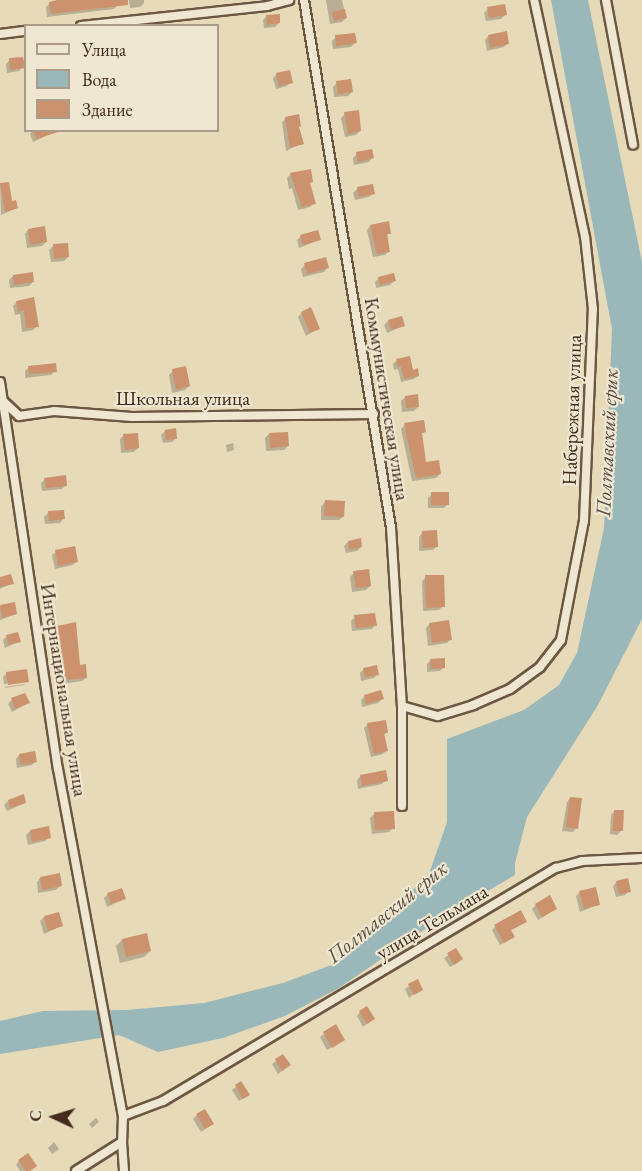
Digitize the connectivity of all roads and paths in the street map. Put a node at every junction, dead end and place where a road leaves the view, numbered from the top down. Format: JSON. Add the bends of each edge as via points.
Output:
{"nodes":[{"id":1,"x":289,"y":0,"type":"edge"},
{"id":2,"x":304,"y":0,"type":"edge"},
{"id":3,"x":534,"y":0,"type":"edge"},
{"id":4,"x":606,"y":0,"type":"edge"},
{"id":5,"x":100,"y":24,"type":"edge"},
{"id":6,"x":24,"y":31,"type":"edge"},
{"id":7,"x":0,"y":34,"type":"edge"},
{"id":8,"x":633,"y":144,"type":"dead end"},
{"id":9,"x":0,"y":382,"type":"edge"},
{"id":10,"x":1,"y":401,"type":"edge"},
{"id":11,"x":374,"y":414,"type":"junction"},
{"id":12,"x":402,"y":706,"type":"junction"},
{"id":13,"x":402,"y":806,"type":"dead end"},
{"id":14,"x":642,"y":858,"type":"edge"},
{"id":15,"x":123,"y":1116,"type":"junction"},
{"id":16,"x":122,"y":1142,"type":"junction"},
{"id":17,"x":76,"y":1171,"type":"edge"},
{"id":18,"x":124,"y":1171,"type":"edge"}],
"edges":[{"from":1,"to":5,"type":"street","via":[[267,6]]},
{"from":2,"to":11,"type":"street","name":"Коммунистическая улица"},
{"from":3,"to":12,"type":"street","name":"Набережная улица","via":[[585,237],[593,309],[584,521],[561,640],[540,667],[510,689],[438,716]]},
{"from":4,"to":8,"type":"street"},
{"from":6,"to":7,"type":"street"},
{"from":9,"to":10,"type":"street","name":"Интернациональная улица"},
{"from":10,"to":11,"type":"street","name":"Школьная улица","via":[[18,416],[54,411],[132,417]]},
{"from":10,"to":15,"type":"street","name":"Интернациональная улица","via":[[58,769]]},
{"from":11,"to":12,"type":"street","name":"Коммунистическая улица","via":[[391,527]]},
{"from":12,"to":13,"type":"street","name":"Коммунистическая улица"},
{"from":14,"to":15,"type":"street","name":"улица Тельмана","via":[[582,861],[556,868],[163,1101]]},
{"from":15,"to":16,"type":"street","name":"Интернациональная улица"},
{"from":16,"to":17,"type":"street"},
{"from":16,"to":18,"type":"street","name":"Интернациональная улица"}]}
